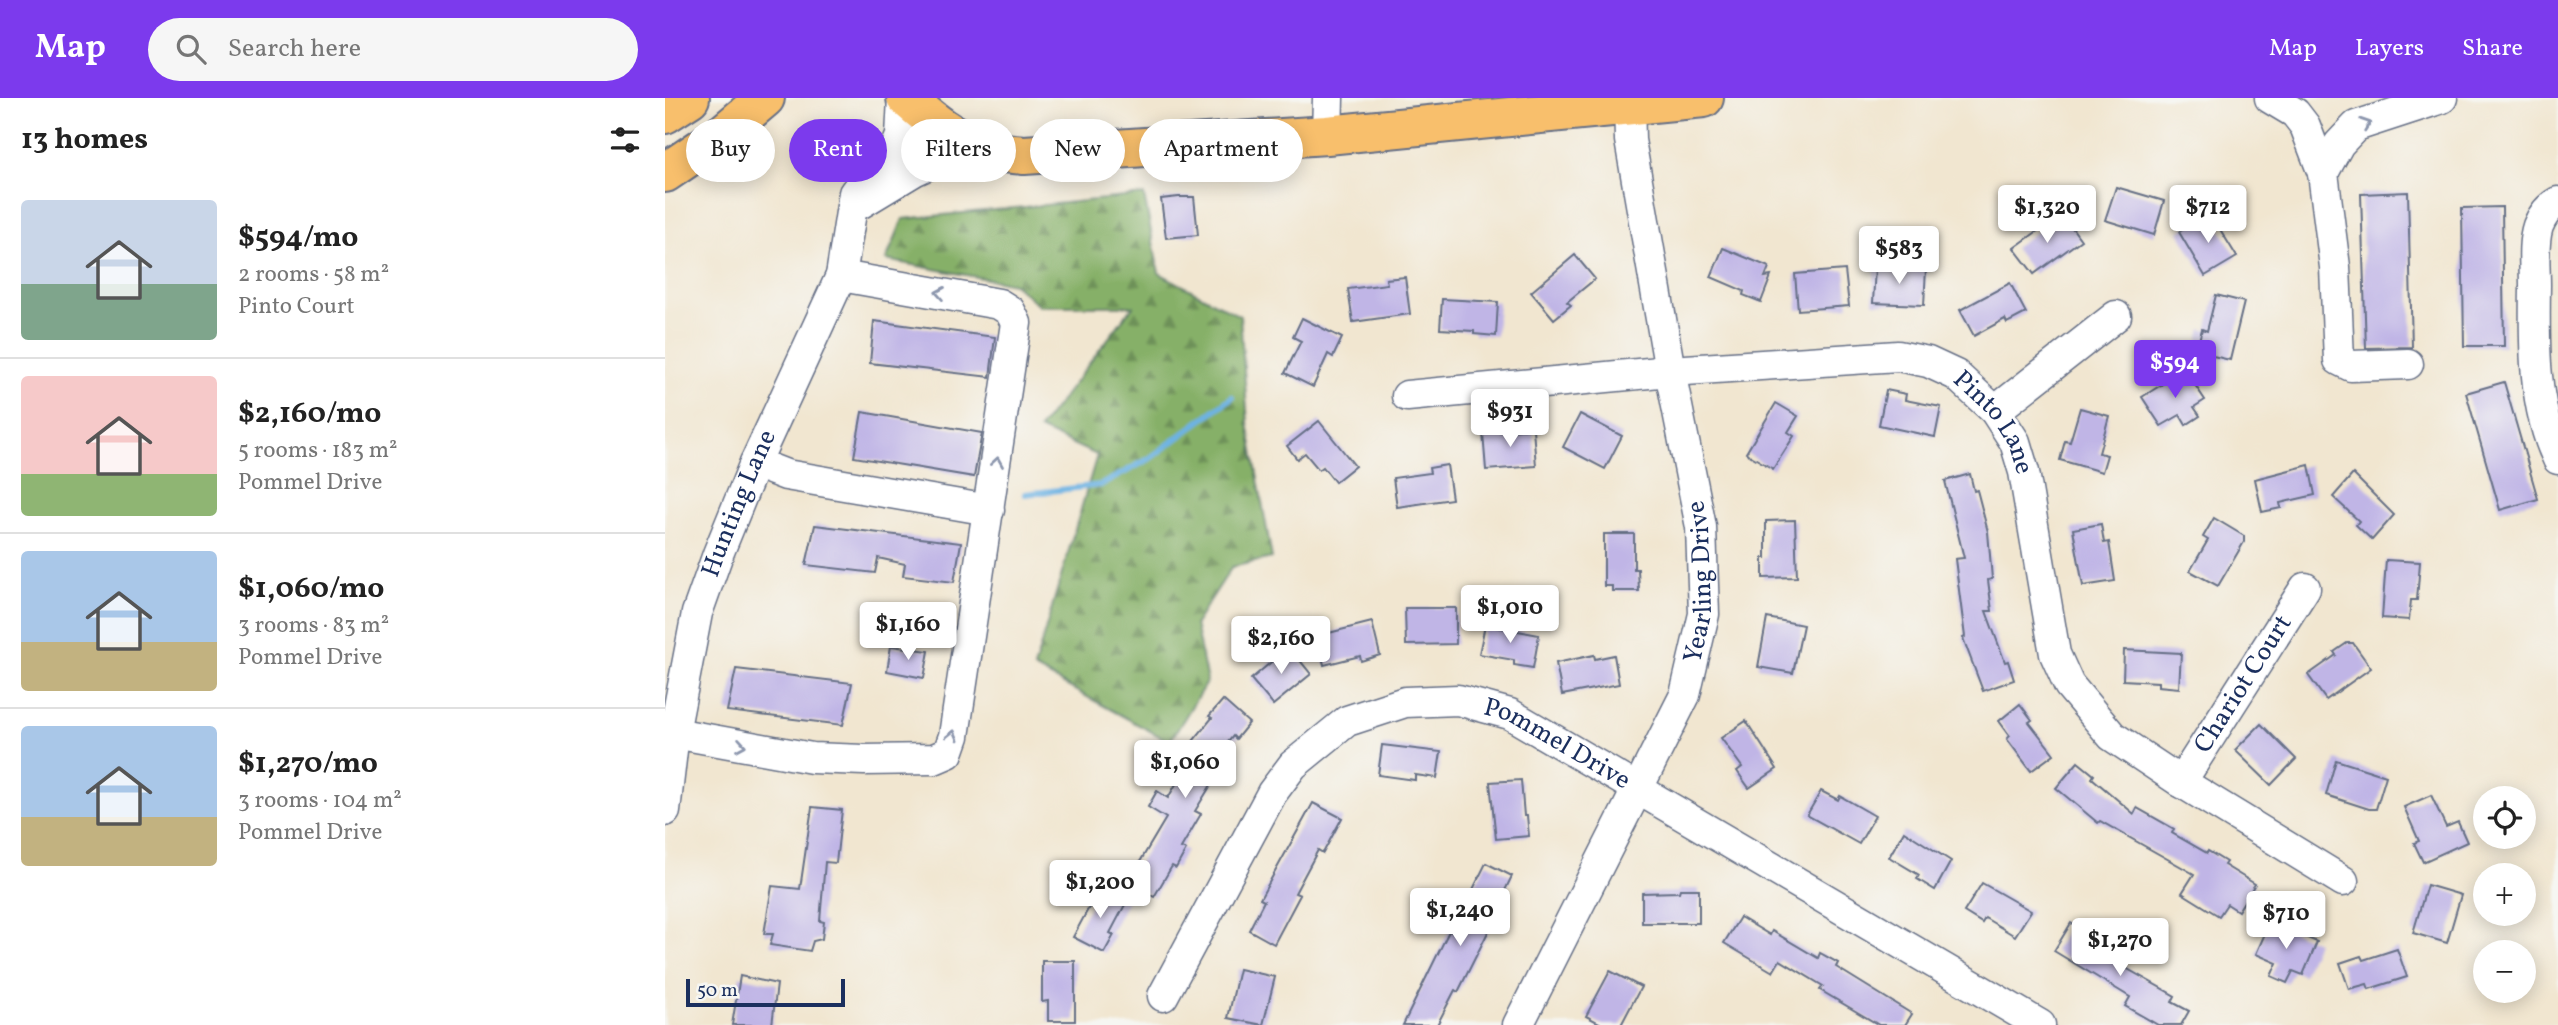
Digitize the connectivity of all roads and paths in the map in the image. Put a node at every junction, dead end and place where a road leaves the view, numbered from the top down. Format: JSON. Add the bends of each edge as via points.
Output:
{"nodes":[{"id":1,"x":690,"y":98,"type":"edge"},
{"id":2,"x":765,"y":98,"type":"edge"},
{"id":3,"x":904,"y":98,"type":"edge"},
{"id":4,"x":1704,"y":98,"type":"edge"},
{"id":5,"x":2270,"y":98,"type":"edge"},
{"id":6,"x":2442,"y":98,"type":"edge"},
{"id":7,"x":1629,"y":102,"type":"edge"},
{"id":8,"x":665,"y":114,"type":"edge"},
{"id":9,"x":1327,"y":116,"type":"edge"},
{"id":10,"x":931,"y":119,"type":"edge"},
{"id":11,"x":1016,"y":154,"type":"edge"},
{"id":12,"x":665,"y":173,"type":"edge"},
{"id":13,"x":2323,"y":173,"type":"junction"},
{"id":14,"x":901,"y":179,"type":"edge"},
{"id":15,"x":2558,"y":202,"type":"edge"},
{"id":16,"x":852,"y":208,"type":"junction"},
{"id":17,"x":841,"y":276,"type":"junction"},
{"id":18,"x":2116,"y":316,"type":"dead end"},
{"id":19,"x":2408,"y":364,"type":"dead end"},
{"id":20,"x":1670,"y":371,"type":"junction"},
{"id":21,"x":1407,"y":396,"type":"dead end"},
{"id":22,"x":1995,"y":411,"type":"junction"},
{"id":23,"x":2558,"y":459,"type":"edge"},
{"id":24,"x":755,"y":463,"type":"junction"},
{"id":25,"x":989,"y":510,"type":"junction"},
{"id":26,"x":2305,"y":588,"type":"dead end"},
{"id":27,"x":674,"y":733,"type":"junction"},
{"id":28,"x":2181,"y":782,"type":"junction"},
{"id":29,"x":1637,"y":789,"type":"junction"},
{"id":30,"x":665,"y":811,"type":"edge"},
{"id":31,"x":2343,"y":881,"type":"dead end"},
{"id":32,"x":1163,"y":996,"type":"dead end"},
{"id":33,"x":1518,"y":1025,"type":"edge"},
{"id":34,"x":2040,"y":1025,"type":"edge"}],
"edges":[{"from":1,"to":8,"type":"main road"},
{"from":2,"to":12,"type":"main road"},
{"from":3,"to":10,"type":"main road"},
{"from":3,"to":16,"type":"street","name":"Hunting Lane","via":[[901,136],[893,158],[854,193]]},
{"from":4,"to":7,"type":"main road"},
{"from":5,"to":13,"type":"street","via":[[2295,113],[2305,127]]},
{"from":13,"to":6,"type":"street","one_way":true,"via":[[2339,144],[2356,126]]},
{"from":7,"to":9,"type":"main road"},
{"from":7,"to":20,"type":"street","name":"Yearling Drive","via":[[1630,140]]},
{"from":9,"to":11,"type":"main road"},
{"from":13,"to":19,"type":"street","via":[[2335,267],[2339,360],[2351,366]]},
{"from":14,"to":16,"type":"street"},
{"from":15,"to":23,"type":"street","via":[[2543,215],[2537,228],[2535,273],[2536,364],[2544,417]]},
{"from":16,"to":17,"type":"street","name":"Hunting Lane"},
{"from":17,"to":24,"type":"street","name":"Hunting Lane"},
{"from":25,"to":17,"type":"street","one_way":true,"via":[[1016,323],[1010,311],[999,304]]},
{"from":18,"to":22,"type":"street"},
{"from":20,"to":21,"type":"street","name":"Pinto Lane"},
{"from":20,"to":22,"type":"street","name":"Pinto Lane","via":[[1898,356],[1928,362],[1956,375]]},
{"from":20,"to":29,"type":"street","name":"Yearling Drive","via":[[1701,527],[1704,614],[1685,695]]},
{"from":22,"to":28,"type":"street","name":"Pinto Lane","via":[[2015,442],[2024,472],[2055,654],[2069,685],[2112,736]]},
{"from":24,"to":25,"type":"street","via":[[786,475]]},
{"from":24,"to":27,"type":"street","name":"Hunting Lane","via":[[698,613]]},
{"from":27,"to":25,"type":"street","one_way":true,"via":[[811,758],[934,759],[948,753]]},
{"from":26,"to":28,"type":"street","name":"Chariot Court"},
{"from":27,"to":30,"type":"street","name":"Hunting Lane"},
{"from":28,"to":31,"type":"street","name":"Pinto Lane"},
{"from":29,"to":32,"type":"street","name":"Pommel Drive","via":[[1510,714],[1458,700],[1405,702],[1346,721],[1293,765],[1272,793]]},
{"from":29,"to":33,"type":"street","name":"Yearling Drive"},
{"from":29,"to":34,"type":"street","name":"Pommel Drive"}]}
